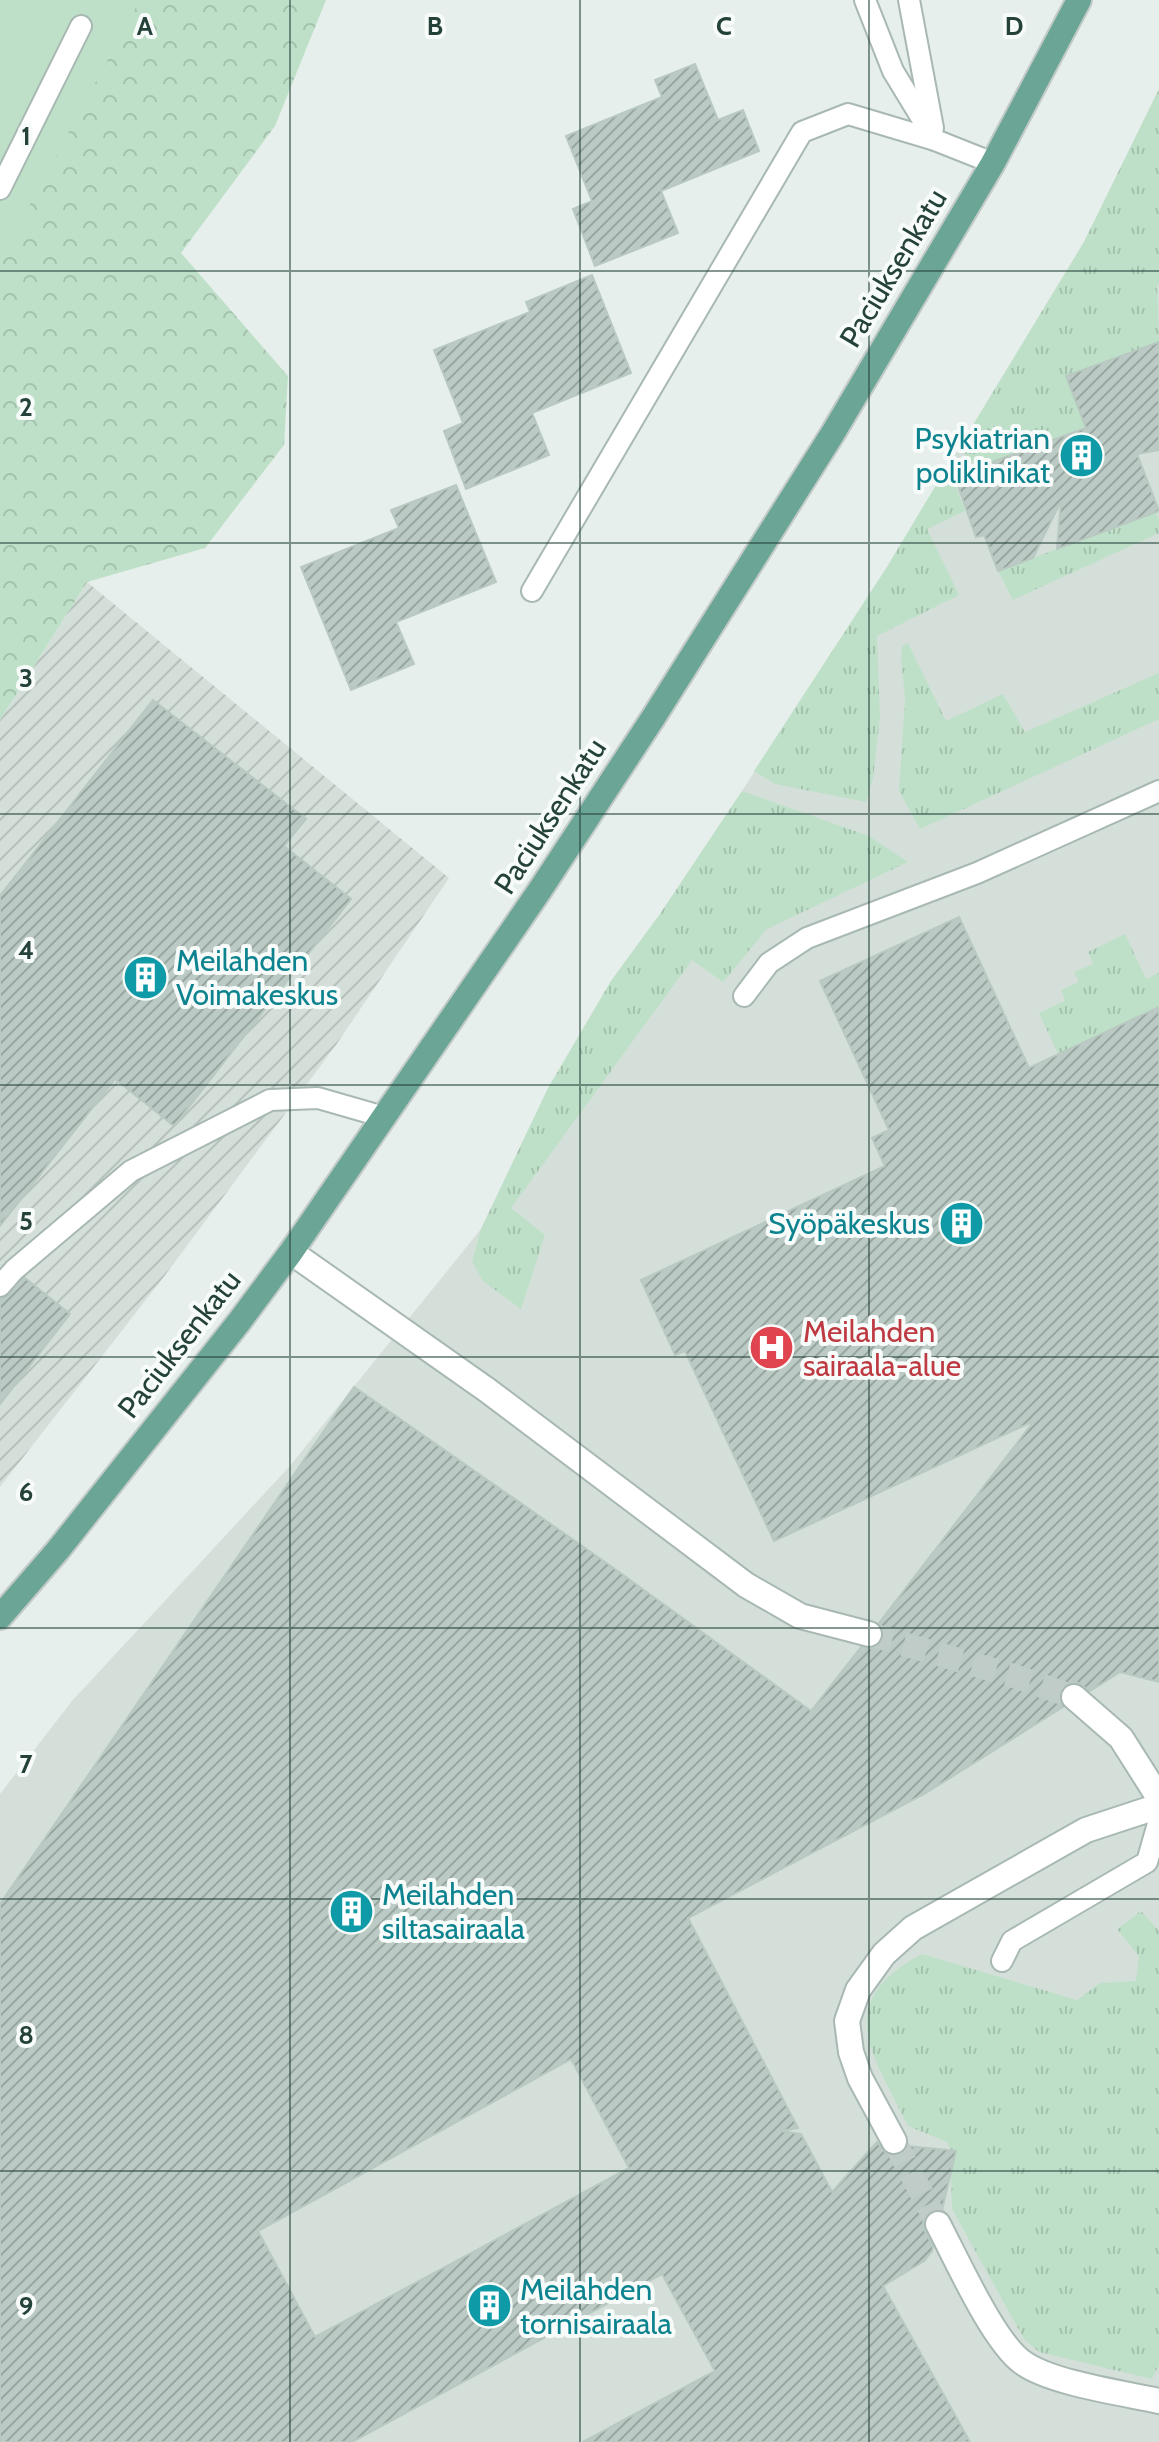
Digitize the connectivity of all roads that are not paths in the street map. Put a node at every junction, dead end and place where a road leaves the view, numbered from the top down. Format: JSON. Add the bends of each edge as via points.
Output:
{"nodes":[{"id":1,"x":865,"y":0,"type":"edge"},
{"id":2,"x":909,"y":0,"type":"edge"},
{"id":3,"x":1079,"y":0,"type":"edge"},
{"id":4,"x":81,"y":26,"type":"dead end"},
{"id":5,"x":935,"y":140,"type":"junction"},
{"id":6,"x":993,"y":163,"type":"junction"},
{"id":7,"x":0,"y":189,"type":"edge"},
{"id":8,"x":532,"y":591,"type":"dead end"},
{"id":9,"x":1159,"y":791,"type":"edge"},
{"id":10,"x":744,"y":996,"type":"dead end"},
{"id":11,"x":384,"y":1117,"type":"junction"},
{"id":12,"x":291,"y":1252,"type":"junction"},
{"id":13,"x":0,"y":1286,"type":"edge"},
{"id":14,"x":0,"y":1617,"type":"edge"},
{"id":15,"x":869,"y":1634,"type":"tunnel mouth"},
{"id":16,"x":1074,"y":1697,"type":"tunnel mouth"},
{"id":17,"x":1159,"y":1798,"type":"edge"},
{"id":18,"x":1159,"y":1806,"type":"edge"},
{"id":19,"x":1159,"y":1820,"type":"edge"},
{"id":20,"x":1002,"y":1961,"type":"dead end"},
{"id":21,"x":894,"y":2141,"type":"tunnel mouth"},
{"id":22,"x":938,"y":2224,"type":"tunnel mouth"},
{"id":23,"x":1159,"y":2401,"type":"edge"}],
"edges":[{"from":1,"to":5,"type":"lane","via":[[893,71]]},
{"from":2,"to":5,"type":"lane"},
{"from":3,"to":6,"type":"main road","name":"Paciuksenkatu"},
{"from":4,"to":7,"type":"lane"},
{"from":5,"to":6,"type":"lane"},
{"from":5,"to":8,"type":"lane","via":[[848,114],[802,132]]},
{"from":6,"to":11,"type":"main road","name":"Paciuksenkatu","via":[[762,547],[540,890]]},
{"from":9,"to":10,"type":"lane","via":[[977,873],[807,938],[769,963]]},
{"from":11,"to":12,"type":"main road","name":"Paciuksenkatu"},
{"from":11,"to":13,"type":"lane","via":[[318,1098],[270,1100],[131,1171]]},
{"from":12,"to":14,"type":"main road","name":"Paciuksenkatu"},
{"from":12,"to":15,"type":"street","via":[[487,1390],[746,1585],[800,1616]]},
{"from":16,"to":17,"type":"street","via":[[1121,1738]]},
{"from":18,"to":21,"type":"street","via":[[1086,1830],[913,1928],[884,1954],[858,1990],[847,2021],[860,2078]]},
{"from":19,"to":20,"type":"lane","via":[[1147,1862],[1012,1941]]},
{"from":22,"to":23,"type":"street","via":[[998,2336],[1021,2362],[1050,2376]]}]}
